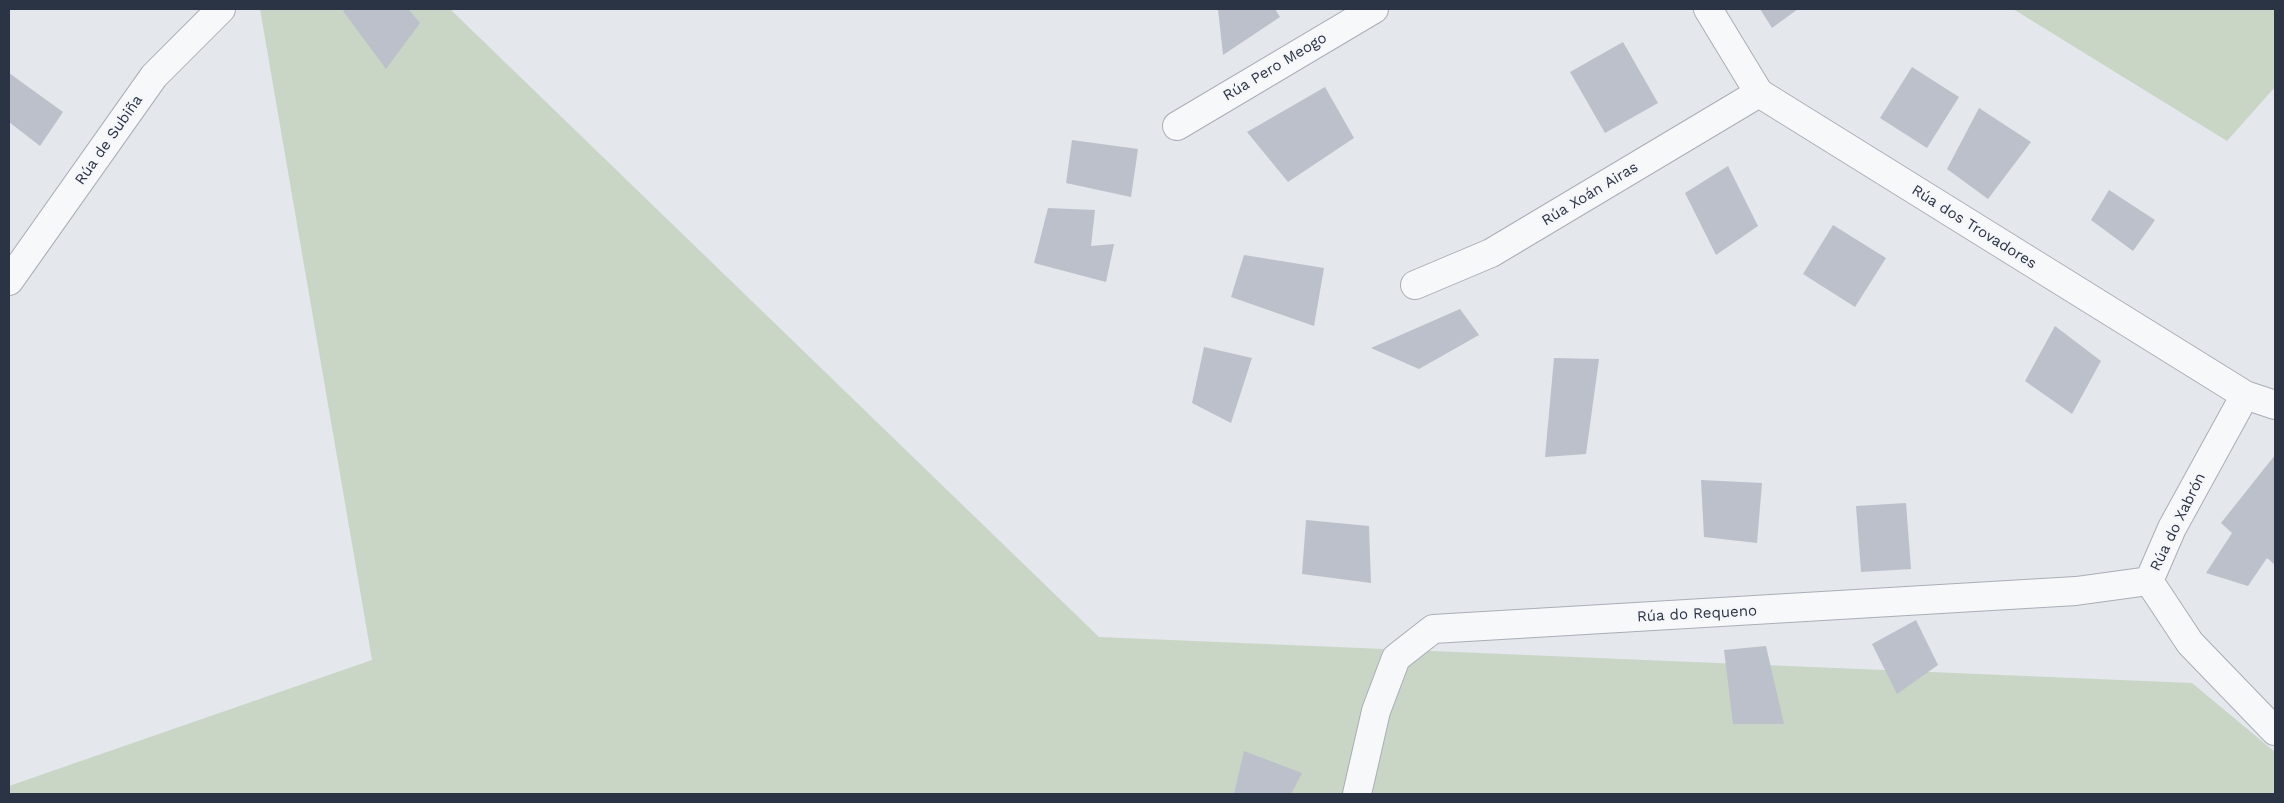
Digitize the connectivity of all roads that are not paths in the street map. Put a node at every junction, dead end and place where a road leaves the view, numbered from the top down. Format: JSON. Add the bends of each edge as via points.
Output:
{"nodes":[{"id":1,"x":221,"y":9,"type":"edge"},
{"id":2,"x":1374,"y":9,"type":"edge"},
{"id":3,"x":1708,"y":9,"type":"edge"},
{"id":4,"x":1760,"y":93,"type":"junction"},
{"id":5,"x":1177,"y":126,"type":"dead end"},
{"id":6,"x":9,"y":281,"type":"edge"},
{"id":7,"x":1415,"y":285,"type":"dead end"},
{"id":8,"x":2245,"y":395,"type":"junction"},
{"id":9,"x":2275,"y":405,"type":"edge"},
{"id":10,"x":2149,"y":581,"type":"junction"},
{"id":11,"x":2275,"y":730,"type":"edge"},
{"id":12,"x":1357,"y":794,"type":"edge"}],
"edges":[{"from":1,"to":6,"type":"street","name":"Rúa de Subiña","via":[[154,76]]},
{"from":2,"to":5,"type":"street","name":"Rúa Pero Meogo"},
{"from":3,"to":4,"type":"street","name":"Rúa dos Trovadores"},
{"from":4,"to":7,"type":"street","name":"Rúa Xoán Airas","via":[[1492,253]]},
{"from":4,"to":8,"type":"street","name":"Rúa dos Trovadores"},
{"from":8,"to":9,"type":"street","name":"Rúa dos Trovadores"},
{"from":8,"to":10,"type":"street","name":"Rúa do Xabrón","via":[[2172,528]]},
{"from":10,"to":11,"type":"street","name":"Rúa do Xabrón","via":[[2190,643]]},
{"from":10,"to":12,"type":"street","name":"Rúa do Requeno","via":[[2076,591],[1433,629],[1396,658],[1376,711]]}]}
